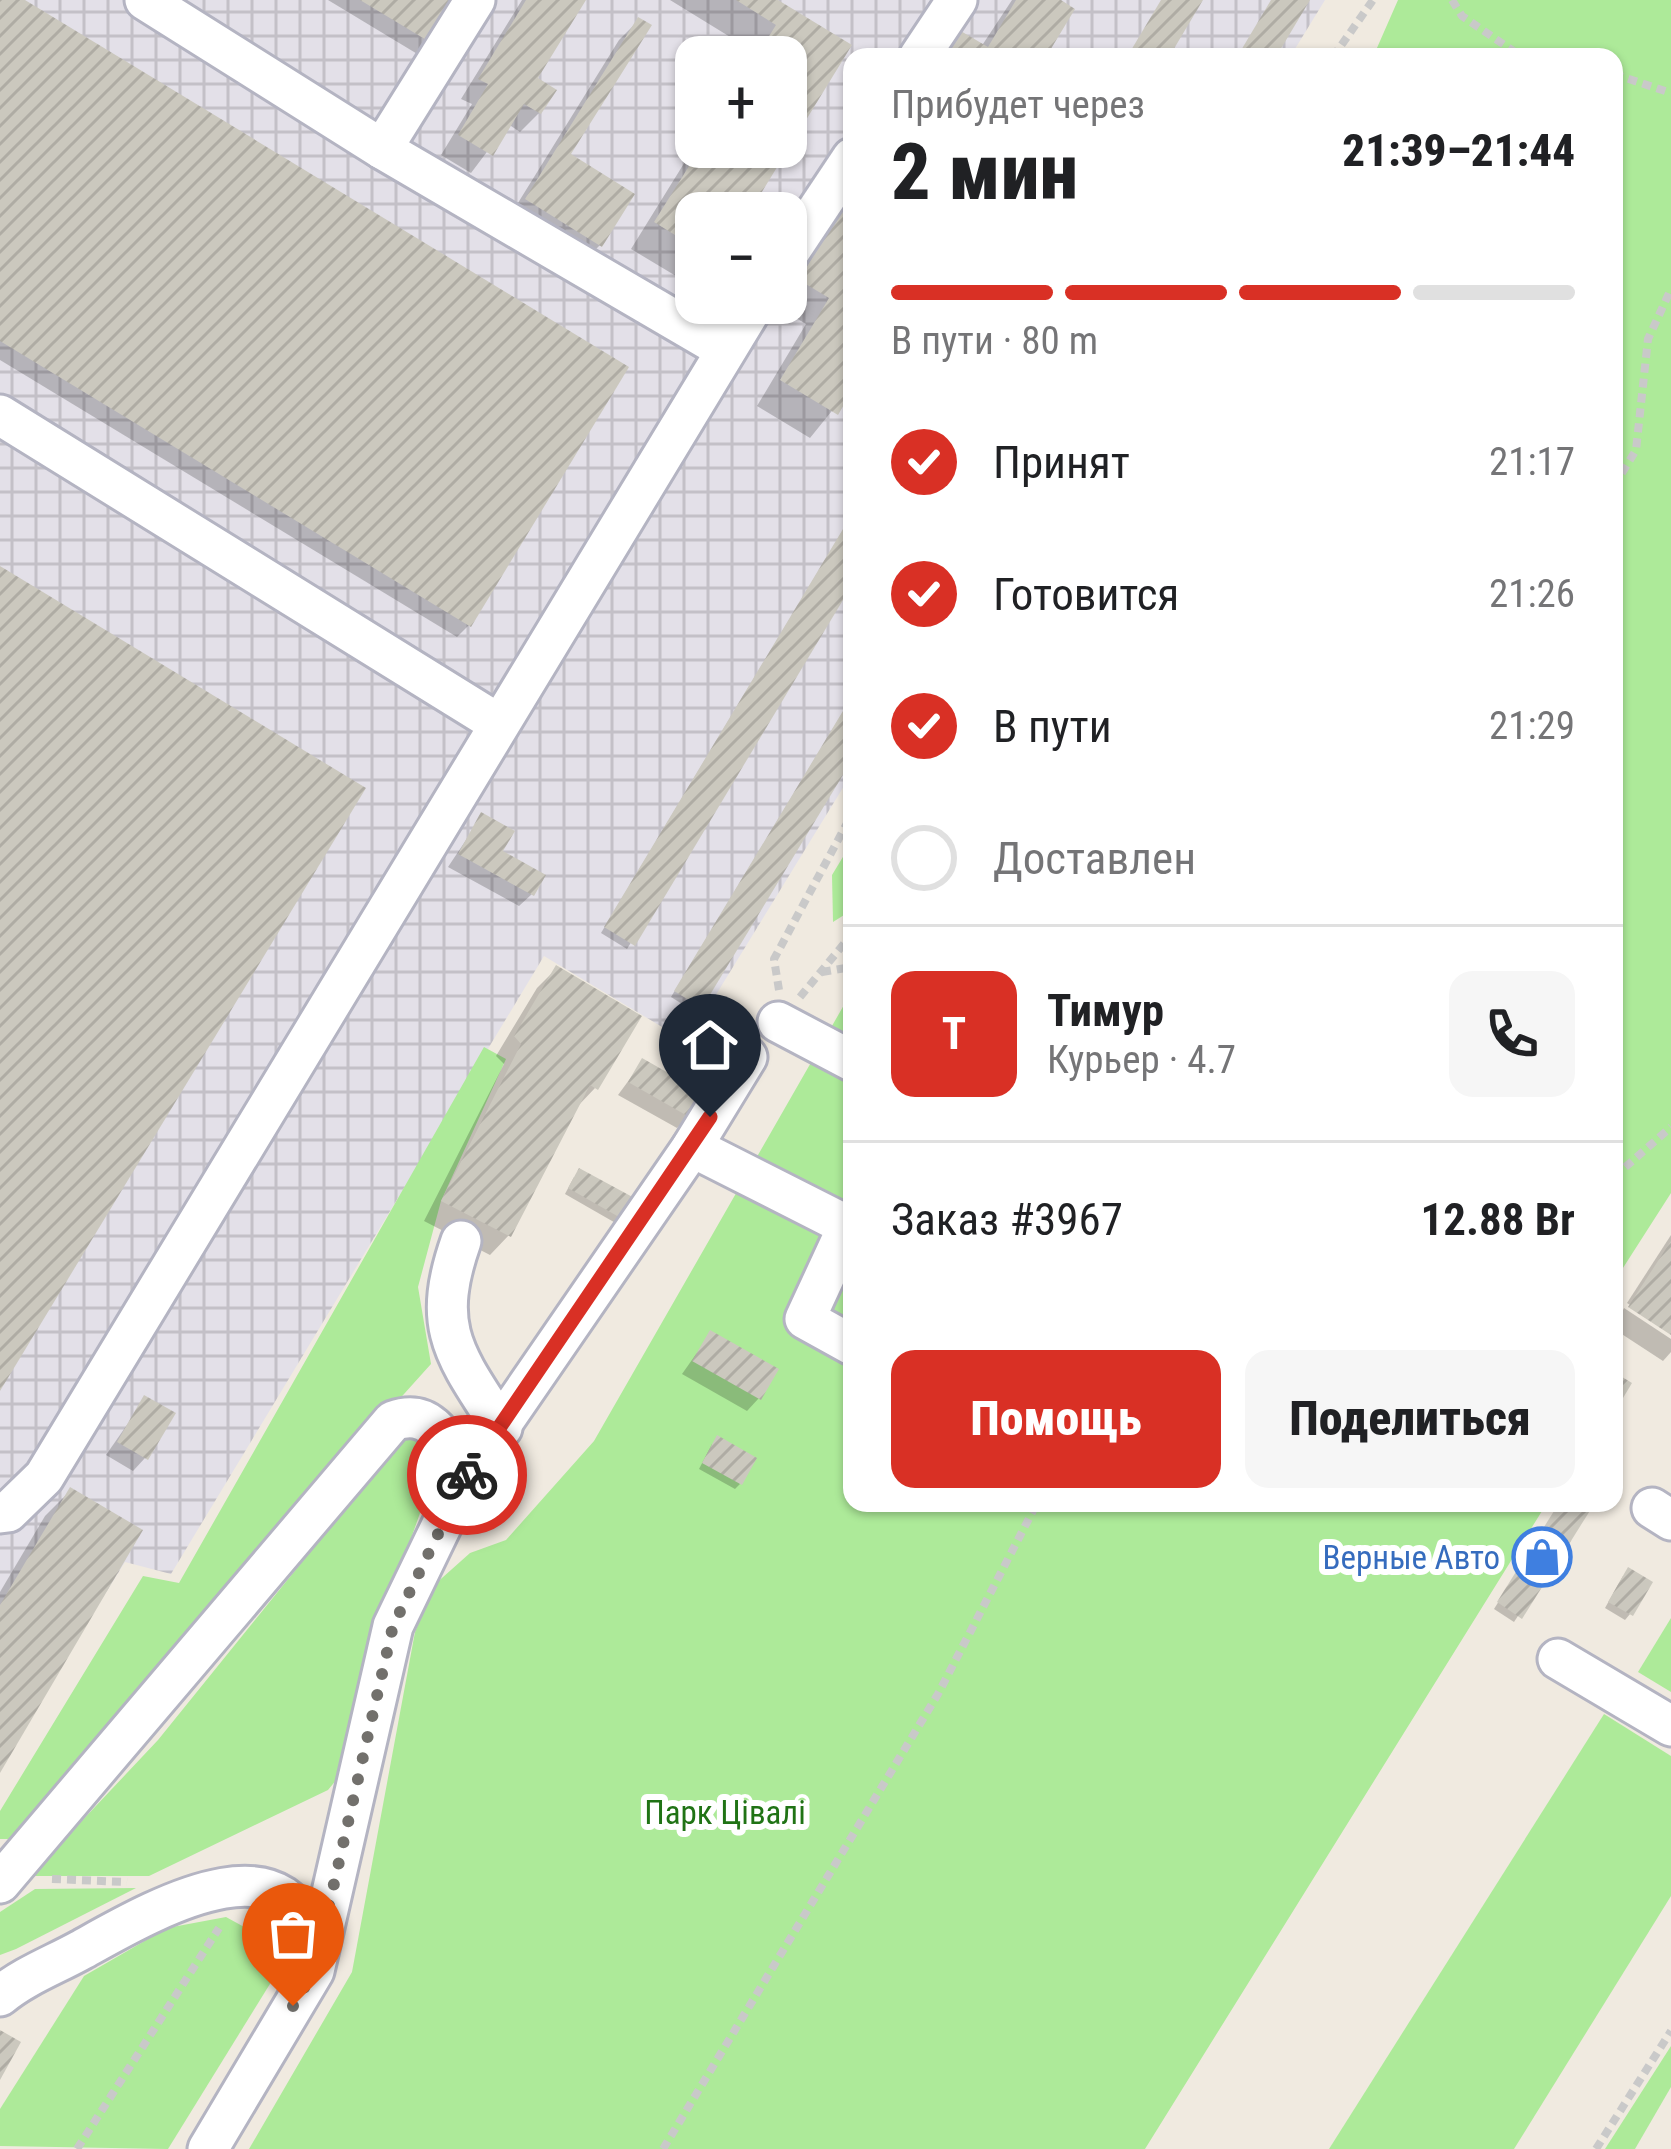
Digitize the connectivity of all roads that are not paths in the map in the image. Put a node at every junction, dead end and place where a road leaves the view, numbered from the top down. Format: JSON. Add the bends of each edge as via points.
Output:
{"nodes":[{"id":1,"x":145,"y":0,"type":"edge"},
{"id":2,"x":475,"y":0,"type":"edge"},
{"id":3,"x":957,"y":0,"type":"edge"},
{"id":4,"x":925,"y":48,"type":"edge"},
{"id":5,"x":382,"y":149,"type":"junction"},
{"id":6,"x":843,"y":171,"type":"edge"},
{"id":7,"x":807,"y":225,"type":"edge"},
{"id":8,"x":741,"y":324,"type":"edge"},
{"id":9,"x":724,"y":350,"type":"junction"},
{"id":10,"x":0,"y":415,"type":"edge"},
{"id":11,"x":499,"y":724,"type":"junction"},
{"id":12,"x":778,"y":1022,"type":"dead end"},
{"id":13,"x":843,"y":1056,"type":"edge"},
{"id":14,"x":748,"y":1057,"type":"road end"},
{"id":15,"x":692,"y":1147,"type":"junction"},
{"id":16,"x":843,"y":1223,"type":"edge"},
{"id":17,"x":843,"y":1237,"type":"edge"},
{"id":18,"x":461,"y":1241,"type":"dead end"},
{"id":19,"x":843,"y":1340,"type":"edge"},
{"id":20,"x":502,"y":1428,"type":"junction"},
{"id":21,"x":465,"y":1477,"type":"junction"},
{"id":22,"x":0,"y":1513,"type":"edge"},
{"id":23,"x":1558,"y":1659,"type":"dead end"},
{"id":24,"x":1671,"y":1726,"type":"edge"},
{"id":25,"x":4,"y":1880,"type":"edge"},
{"id":26,"x":56,"y":1964,"type":"junction"},
{"id":27,"x":314,"y":1971,"type":"junction"},
{"id":28,"x":0,"y":1973,"type":"edge"},
{"id":29,"x":0,"y":1996,"type":"edge"},
{"id":30,"x":208,"y":2149,"type":"edge"}],
"edges":[{"from":1,"to":5,"type":"lane"},
{"from":2,"to":5,"type":"lane"},
{"from":3,"to":4,"type":"lane"},
{"from":5,"to":9,"type":"lane"},
{"from":6,"to":7,"type":"lane"},
{"from":8,"to":9,"type":"lane"},
{"from":9,"to":11,"type":"lane"},
{"from":10,"to":11,"type":"lane"},
{"from":11,"to":22,"type":"lane","via":[[44,1478]]},
{"from":12,"to":13,"type":"lane"},
{"from":14,"to":15,"type":"lane"},
{"from":15,"to":16,"type":"lane"},
{"from":15,"to":20,"type":"lane"},
{"from":17,"to":19,"type":"lane","via":[[805,1319]]},
{"from":18,"to":20,"type":"lane","via":[[443,1292],[457,1358]]},
{"from":20,"to":21,"type":"lane"},
{"from":21,"to":25,"type":"lane","via":[[427,1419],[393,1421]]},
{"from":21,"to":27,"type":"lane","via":[[393,1626]]},
{"from":23,"to":24,"type":"lane"},
{"from":26,"to":27,"type":"lane","via":[[172,1899],[248,1884],[302,1919]]},
{"from":26,"to":28,"type":"lane"},
{"from":26,"to":29,"type":"lane"},
{"from":27,"to":30,"type":"lane"}]}
